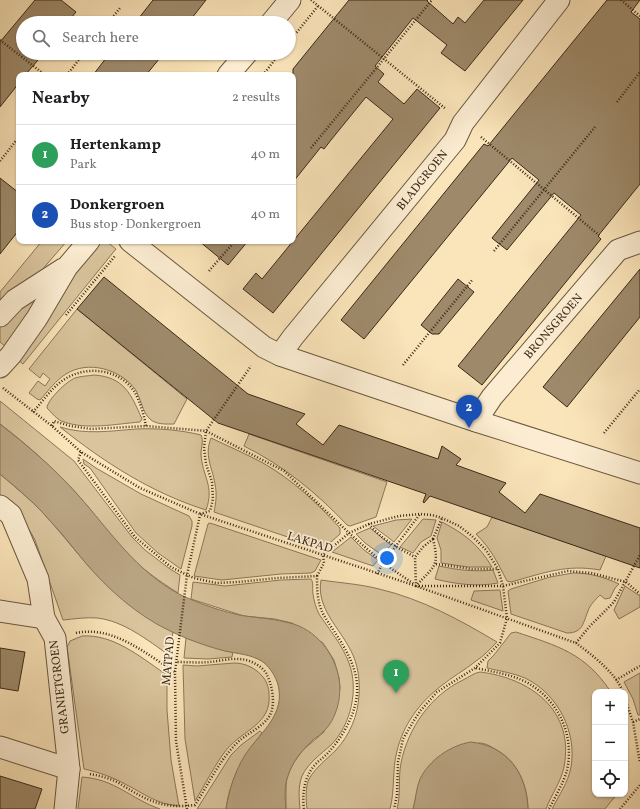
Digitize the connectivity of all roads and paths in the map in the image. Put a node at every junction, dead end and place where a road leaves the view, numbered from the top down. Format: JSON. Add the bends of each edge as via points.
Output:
{"nodes":[{"id":1,"x":290,"y":0,"type":"edge"},
{"id":2,"x":432,"y":0,"type":"edge"},
{"id":3,"x":558,"y":0,"type":"edge"},
{"id":4,"x":621,"y":0,"type":"edge"},
{"id":5,"x":318,"y":6,"type":"dead end"},
{"id":6,"x":120,"y":8,"type":"dead end"},
{"id":7,"x":114,"y":16,"type":"edge"},
{"id":8,"x":277,"y":16,"type":"edge"},
{"id":9,"x":640,"y":16,"type":"edge"},
{"id":10,"x":296,"y":33,"type":"edge"},
{"id":11,"x":0,"y":40,"type":"edge"},
{"id":12,"x":16,"y":52,"type":"edge"},
{"id":13,"x":26,"y":60,"type":"edge"},
{"id":14,"x":79,"y":60,"type":"edge"},
{"id":15,"x":241,"y":60,"type":"edge"},
{"id":16,"x":274,"y":60,"type":"edge"},
{"id":17,"x":41,"y":72,"type":"edge"},
{"id":18,"x":69,"y":72,"type":"edge"},
{"id":19,"x":231,"y":72,"type":"edge"},
{"id":20,"x":264,"y":72,"type":"edge"},
{"id":21,"x":640,"y":72,"type":"edge"},
{"id":22,"x":617,"y":102,"type":"dead end"},
{"id":23,"x":595,"y":127,"type":"dead end"},
{"id":24,"x":16,"y":141,"type":"edge"},
{"id":25,"x":311,"y":148,"type":"dead end"},
{"id":26,"x":0,"y":161,"type":"edge"},
{"id":27,"x":640,"y":242,"type":"edge"},
{"id":28,"x":86,"y":244,"type":"edge"},
{"id":29,"x":134,"y":244,"type":"edge"},
{"id":30,"x":232,"y":244,"type":"edge"},
{"id":31,"x":494,"y":251,"type":"dead end"},
{"id":32,"x":67,"y":267,"type":"junction"},
{"id":33,"x":209,"y":271,"type":"dead end"},
{"id":34,"x":473,"y":278,"type":"dead end"},
{"id":35,"x":0,"y":316,"type":"edge"},
{"id":36,"x":272,"y":351,"type":"junction"},
{"id":37,"x":403,"y":365,"type":"dead end"},
{"id":38,"x":0,"y":367,"type":"edge"},
{"id":39,"x":0,"y":385,"type":"edge"},
{"id":40,"x":640,"y":389,"type":"edge"},
{"id":41,"x":33,"y":412,"type":"junction"},
{"id":42,"x":476,"y":421,"type":"junction"},
{"id":43,"x":52,"y":426,"type":"junction"},
{"id":44,"x":146,"y":426,"type":"junction"},
{"id":45,"x":206,"y":431,"type":"junction"},
{"id":46,"x":604,"y":433,"type":"dead end"},
{"id":47,"x":81,"y":452,"type":"junction"},
{"id":48,"x":640,"y":473,"type":"edge"},
{"id":49,"x":0,"y":506,"type":"edge"},
{"id":50,"x":200,"y":514,"type":"junction"},
{"id":51,"x":420,"y":514,"type":"junction"},
{"id":52,"x":442,"y":518,"type":"junction"},
{"id":53,"x":369,"y":524,"type":"junction"},
{"id":54,"x":349,"y":533,"type":"junction"},
{"id":55,"x":433,"y":539,"type":"junction"},
{"id":56,"x":395,"y":546,"type":"junction"},
{"id":57,"x":323,"y":554,"type":"junction"},
{"id":58,"x":640,"y":555,"type":"edge"},
{"id":59,"x":415,"y":557,"type":"junction"},
{"id":60,"x":383,"y":563,"type":"junction"},
{"id":61,"x":436,"y":564,"type":"junction"},
{"id":62,"x":498,"y":569,"type":"junction"},
{"id":63,"x":377,"y":574,"type":"junction"},
{"id":64,"x":187,"y":575,"type":"junction"},
{"id":65,"x":317,"y":576,"type":"junction"},
{"id":66,"x":626,"y":582,"type":"junction"},
{"id":67,"x":416,"y":586,"type":"junction"},
{"id":68,"x":503,"y":586,"type":"junction"},
{"id":69,"x":640,"y":594,"type":"edge"},
{"id":70,"x":0,"y":611,"type":"edge"},
{"id":71,"x":44,"y":618,"type":"junction"},
{"id":72,"x":507,"y":618,"type":"junction"},
{"id":73,"x":55,"y":638,"type":"junction"},
{"id":74,"x":576,"y":643,"type":"junction"},
{"id":75,"x":176,"y":662,"type":"junction"},
{"id":76,"x":640,"y":666,"type":"edge"},
{"id":77,"x":475,"y":668,"type":"junction"},
{"id":78,"x":175,"y":672,"type":"junction"},
{"id":79,"x":616,"y":680,"type":"junction"},
{"id":80,"x":622,"y":689,"type":"edge"},
{"id":81,"x":628,"y":708,"type":"edge"},
{"id":82,"x":640,"y":719,"type":"edge"},
{"id":83,"x":633,"y":722,"type":"junction"},
{"id":84,"x":0,"y":747,"type":"edge"},
{"id":85,"x":640,"y":762,"type":"edge"},
{"id":86,"x":69,"y":769,"type":"junction"},
{"id":87,"x":640,"y":785,"type":"edge"},
{"id":88,"x":186,"y":808,"type":"edge"},
{"id":89,"x":65,"y":809,"type":"edge"},
{"id":90,"x":304,"y":809,"type":"edge"},
{"id":91,"x":394,"y":809,"type":"edge"},
{"id":92,"x":549,"y":809,"type":"edge"},
{"id":93,"x":620,"y":809,"type":"edge"}],
"edges":[{"from":1,"to":8,"type":"street"},
{"from":2,"to":25,"type":"path"},
{"from":3,"to":36,"type":"street","name":"BLADGROEN","via":[[463,123],[455,140],[293,337]]},
{"from":4,"to":9,"type":"path"},
{"from":5,"to":10,"type":"path"},
{"from":6,"to":7,"type":"path"},
{"from":11,"to":12,"type":"path"},
{"from":13,"to":17,"type":"path"},
{"from":14,"to":18,"type":"path"},
{"from":15,"to":19,"type":"street"},
{"from":16,"to":20,"type":"path"},
{"from":21,"to":22,"type":"path"},
{"from":23,"to":31,"type":"path"},
{"from":24,"to":26,"type":"path"},
{"from":27,"to":42,"type":"street","name":"BRONSGROEN","via":[[618,250],[492,397]]},
{"from":28,"to":32,"type":"street"},
{"from":29,"to":36,"type":"street"},
{"from":30,"to":33,"type":"path"},
{"from":32,"to":35,"type":"street","via":[[15,300]]},
{"from":32,"to":38,"type":"street","via":[[36,318]]},
{"from":34,"to":37,"type":"path"},
{"from":36,"to":42,"type":"street"},
{"from":36,"to":45,"type":"path"},
{"from":39,"to":41,"type":"path","name":"LAKPAD"},
{"from":40,"to":46,"type":"path"},
{"from":41,"to":43,"type":"path","name":"LAKPAD"},
{"from":41,"to":44,"type":"path","via":[[53,388],[65,379],[98,370],[115,375],[134,391]]},
{"from":42,"to":48,"type":"street"},
{"from":43,"to":44,"type":"path","via":[[54,421],[91,429]]},
{"from":43,"to":47,"type":"path","name":"LAKPAD"},
{"from":44,"to":45,"type":"path"},
{"from":45,"to":50,"type":"path","via":[[204,448],[212,482],[213,500],[210,511]]},
{"from":45,"to":54,"type":"path","via":[[284,471]]},
{"from":47,"to":50,"type":"path","name":"LAKPAD","via":[[140,488]]},
{"from":47,"to":64,"type":"path","via":[[78,460],[135,537],[171,567]]},
{"from":49,"to":71,"type":"street","name":"GRANIETGROEN","via":[[11,515],[38,579]]},
{"from":50,"to":57,"type":"path","name":"LAKPAD"},
{"from":50,"to":64,"type":"path","name":"MATPAD"},
{"from":51,"to":52,"type":"path"},
{"from":51,"to":53,"type":"path","via":[[399,516]]},
{"from":51,"to":56,"type":"path"},
{"from":52,"to":55,"type":"path"},
{"from":52,"to":62,"type":"path","via":[[472,536],[486,550]]},
{"from":53,"to":54,"type":"path"},
{"from":53,"to":56,"type":"path"},
{"from":54,"to":57,"type":"path"},
{"from":54,"to":60,"type":"path"},
{"from":55,"to":59,"type":"path"},
{"from":55,"to":61,"type":"path"},
{"from":56,"to":59,"type":"path"},
{"from":56,"to":60,"type":"path"},
{"from":57,"to":63,"type":"path","name":"LAKPAD"},
{"from":57,"to":65,"type":"path","via":[[324,563]]},
{"from":58,"to":66,"type":"path"},
{"from":59,"to":67,"type":"path"},
{"from":60,"to":63,"type":"path"},
{"from":60,"to":67,"type":"path"},
{"from":61,"to":62,"type":"path","via":[[472,569]]},
{"from":61,"to":67,"type":"path"},
{"from":62,"to":68,"type":"path"},
{"from":63,"to":67,"type":"path","name":"LAKPAD"},
{"from":64,"to":65,"type":"path","via":[[216,583]]},
{"from":64,"to":75,"type":"path","name":"MATPAD"},
{"from":65,"to":90,"type":"path","via":[[321,610],[349,655],[354,669],[357,694],[344,732],[328,754],[314,766],[306,780]]},
{"from":66,"to":68,"type":"path","via":[[591,573],[568,571]]},
{"from":66,"to":69,"type":"path"},
{"from":66,"to":74,"type":"path","via":[[614,602]]},
{"from":67,"to":68,"type":"path"},
{"from":67,"to":72,"type":"path","name":"LAKPAD"},
{"from":68,"to":72,"type":"path"},
{"from":70,"to":71,"type":"street"},
{"from":71,"to":73,"type":"street","name":"GRANIETGROEN"},
{"from":72,"to":74,"type":"path","name":"LAKPAD"},
{"from":72,"to":77,"type":"path","via":[[500,643]]},
{"from":73,"to":78,"type":"path","via":[[84,631],[100,632],[119,638]]},
{"from":73,"to":86,"type":"street","name":"GRANIETGROEN"},
{"from":74,"to":79,"type":"path","name":"LAKPAD","via":[[593,655]]},
{"from":75,"to":78,"type":"path","name":"MATPAD"},
{"from":75,"to":88,"type":"path","via":[[200,663],[236,659],[257,664],[266,673],[273,704],[270,715],[236,744],[195,805]]},
{"from":76,"to":79,"type":"path"},
{"from":77,"to":91,"type":"path","via":[[437,692],[412,722],[403,739],[398,762]]},
{"from":77,"to":92,"type":"path","via":[[509,675],[526,682],[543,694],[562,718],[568,741],[567,770]]},
{"from":78,"to":88,"type":"path","name":"MATPAD","via":[[176,741]]},
{"from":79,"to":80,"type":"path","name":"LAKPAD"},
{"from":81,"to":83,"type":"path"},
{"from":82,"to":83,"type":"path"},
{"from":83,"to":85,"type":"path"},
{"from":84,"to":86,"type":"street"},
{"from":86,"to":88,"type":"path","via":[[122,784],[137,796],[162,807]]},
{"from":86,"to":89,"type":"street","name":"GRANIETGROEN"},
{"from":87,"to":93,"type":"path"}]}
